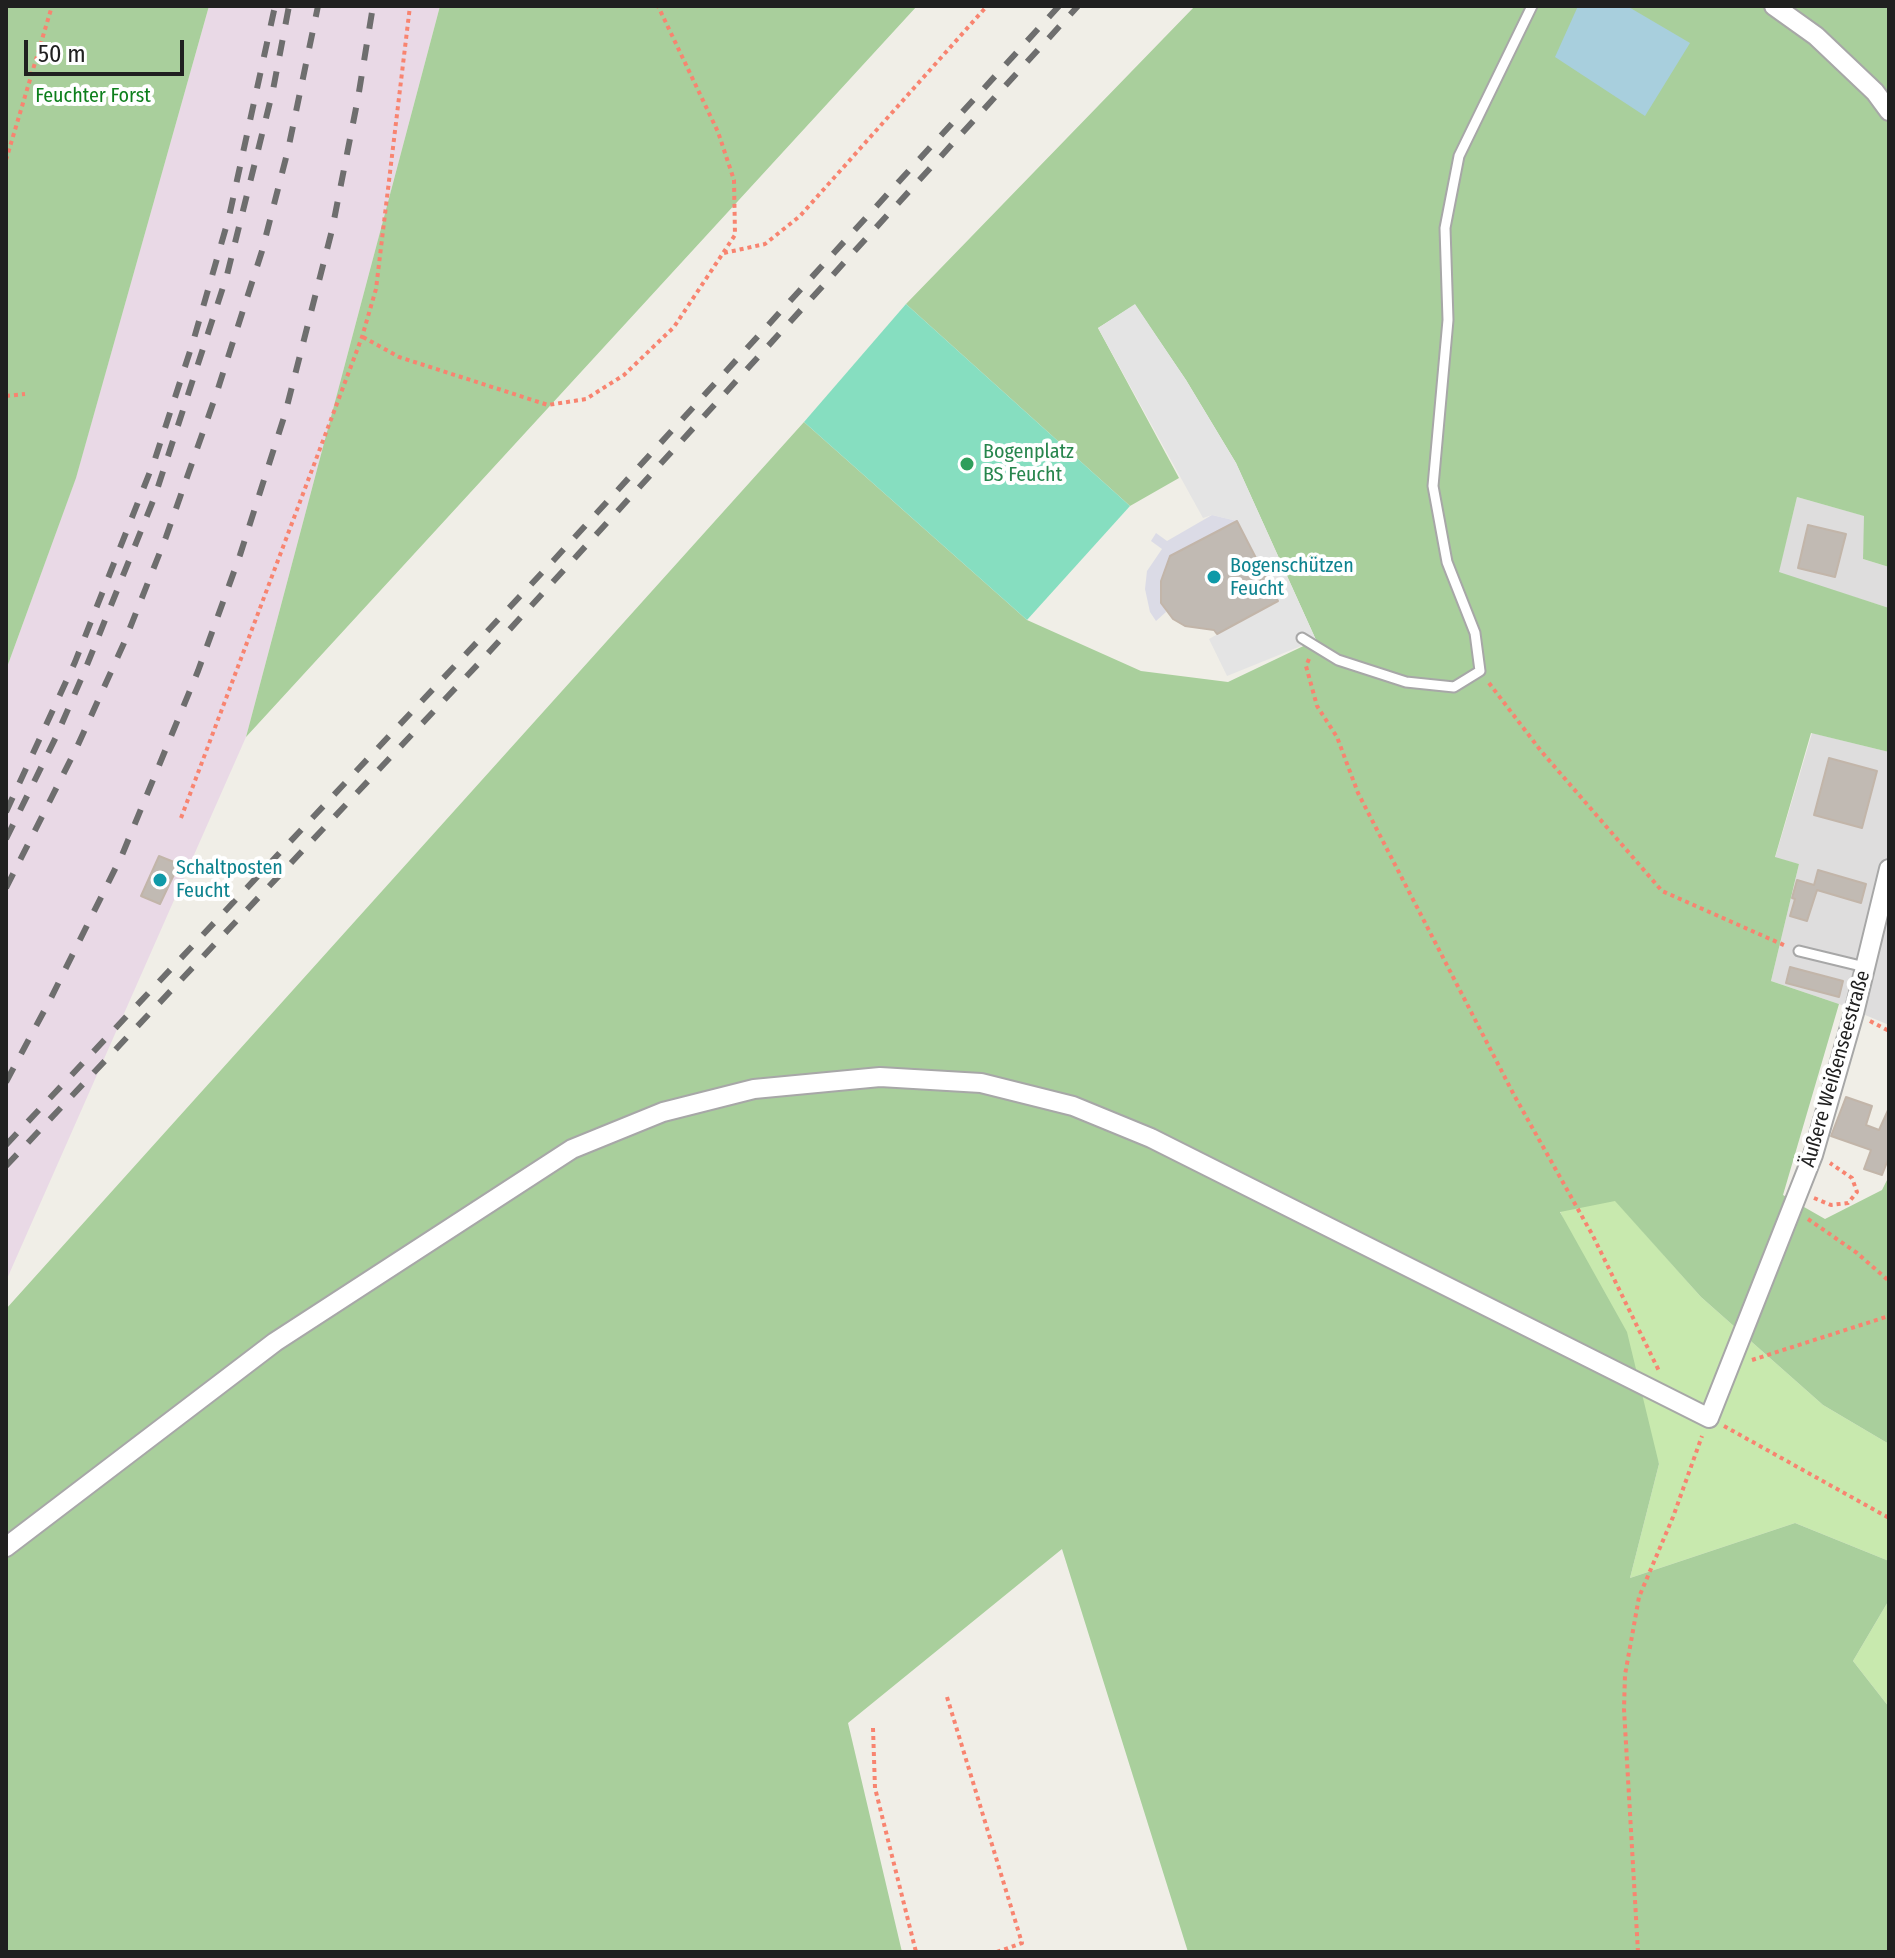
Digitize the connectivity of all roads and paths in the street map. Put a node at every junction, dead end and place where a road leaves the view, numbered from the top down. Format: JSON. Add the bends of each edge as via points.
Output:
{"nodes":[{"id":1,"x":52,"y":6,"type":"edge"},
{"id":2,"x":410,"y":6,"type":"edge"},
{"id":3,"x":658,"y":6,"type":"edge"},
{"id":4,"x":987,"y":6,"type":"edge"},
{"id":5,"x":1532,"y":6,"type":"edge"},
{"id":6,"x":1774,"y":6,"type":"edge"},
{"id":7,"x":1889,"y":111,"type":"edge"},
{"id":8,"x":6,"y":160,"type":"edge"},
{"id":9,"x":724,"y":253,"type":"junction"},
{"id":10,"x":362,"y":337,"type":"junction"},
{"id":11,"x":25,"y":394,"type":"dead end"},
{"id":12,"x":6,"y":396,"type":"edge"},
{"id":13,"x":1302,"y":638,"type":"dead end"},
{"id":14,"x":1316,"y":647,"type":"junction"},
{"id":15,"x":1480,"y":671,"type":"junction"},
{"id":16,"x":181,"y":818,"type":"dead end"},
{"id":17,"x":1889,"y":869,"type":"edge"},
{"id":18,"x":1799,"y":951,"type":"joint"},
{"id":19,"x":1866,"y":967,"type":"junction"},
{"id":20,"x":1813,"y":1155,"type":"junction"},
{"id":21,"x":1796,"y":1200,"type":"junction"},
{"id":22,"x":1889,"y":1281,"type":"edge"},
{"id":23,"x":1889,"y":1316,"type":"edge"},
{"id":24,"x":1730,"y":1366,"type":"junction"},
{"id":25,"x":1668,"y":1397,"type":"junction"},
{"id":26,"x":1709,"y":1418,"type":"junction"},
{"id":27,"x":1889,"y":1518,"type":"edge"},
{"id":28,"x":6,"y":1547,"type":"edge"},
{"id":29,"x":947,"y":1697,"type":"dead end"},
{"id":30,"x":873,"y":1728,"type":"dead end"},
{"id":31,"x":916,"y":1952,"type":"edge"},
{"id":32,"x":997,"y":1952,"type":"edge"},
{"id":33,"x":1638,"y":1952,"type":"edge"}],
"edges":[{"from":1,"to":8,"type":"path"},
{"from":2,"to":10,"type":"path","via":[[376,289]]},
{"from":3,"to":9,"type":"path","via":[[718,132],[734,180],[735,235]]},
{"from":4,"to":9,"type":"path","via":[[800,216],[765,244]]},
{"from":5,"to":15,"type":"lane","via":[[1459,156],[1445,228],[1448,320],[1433,486],[1447,562],[1475,633]]},
{"from":6,"to":7,"type":"street","via":[[1816,36]]},
{"from":9,"to":10,"type":"path","via":[[674,327],[624,375],[586,399],[548,405],[399,357]]},
{"from":10,"to":16,"type":"path"},
{"from":11,"to":12,"type":"path"},
{"from":13,"to":14,"type":"lane"},
{"from":14,"to":15,"type":"lane","via":[[1338,660],[1406,682],[1454,687]]},
{"from":14,"to":25,"type":"path","via":[[1306,666],[1317,706],[1514,1095],[1593,1236]]},
{"from":15,"to":18,"type":"path","via":[[1662,891]]},
{"from":17,"to":19,"type":"street","name":"Äußere Weißenseestraße"},
{"from":18,"to":19,"type":"lane"},
{"from":19,"to":20,"type":"street","name":"Äußere Weißenseestraße"},
{"from":20,"to":21,"type":"street","name":"Äußere Weißenseestraße"},
{"from":20,"to":21,"type":"path","via":[[1852,1178],[1857,1192],[1848,1203]]},
{"from":21,"to":22,"type":"path"},
{"from":21,"to":24,"type":"street","name":"Äußere Weißenseestraße"},
{"from":23,"to":24,"type":"path"},
{"from":24,"to":26,"type":"street","name":"Äußere Weißenseestraße"},
{"from":25,"to":26,"type":"street"},
{"from":25,"to":28,"type":"street","via":[[1151,1138],[1073,1106],[981,1083],[864,1078],[754,1089],[663,1112],[572,1149],[275,1342]]},
{"from":26,"to":27,"type":"path"},
{"from":26,"to":33,"type":"path","via":[[1639,1597],[1625,1675]]},
{"from":29,"to":32,"type":"path","via":[[1022,1943]]},
{"from":30,"to":31,"type":"path","via":[[875,1788]]}]}
